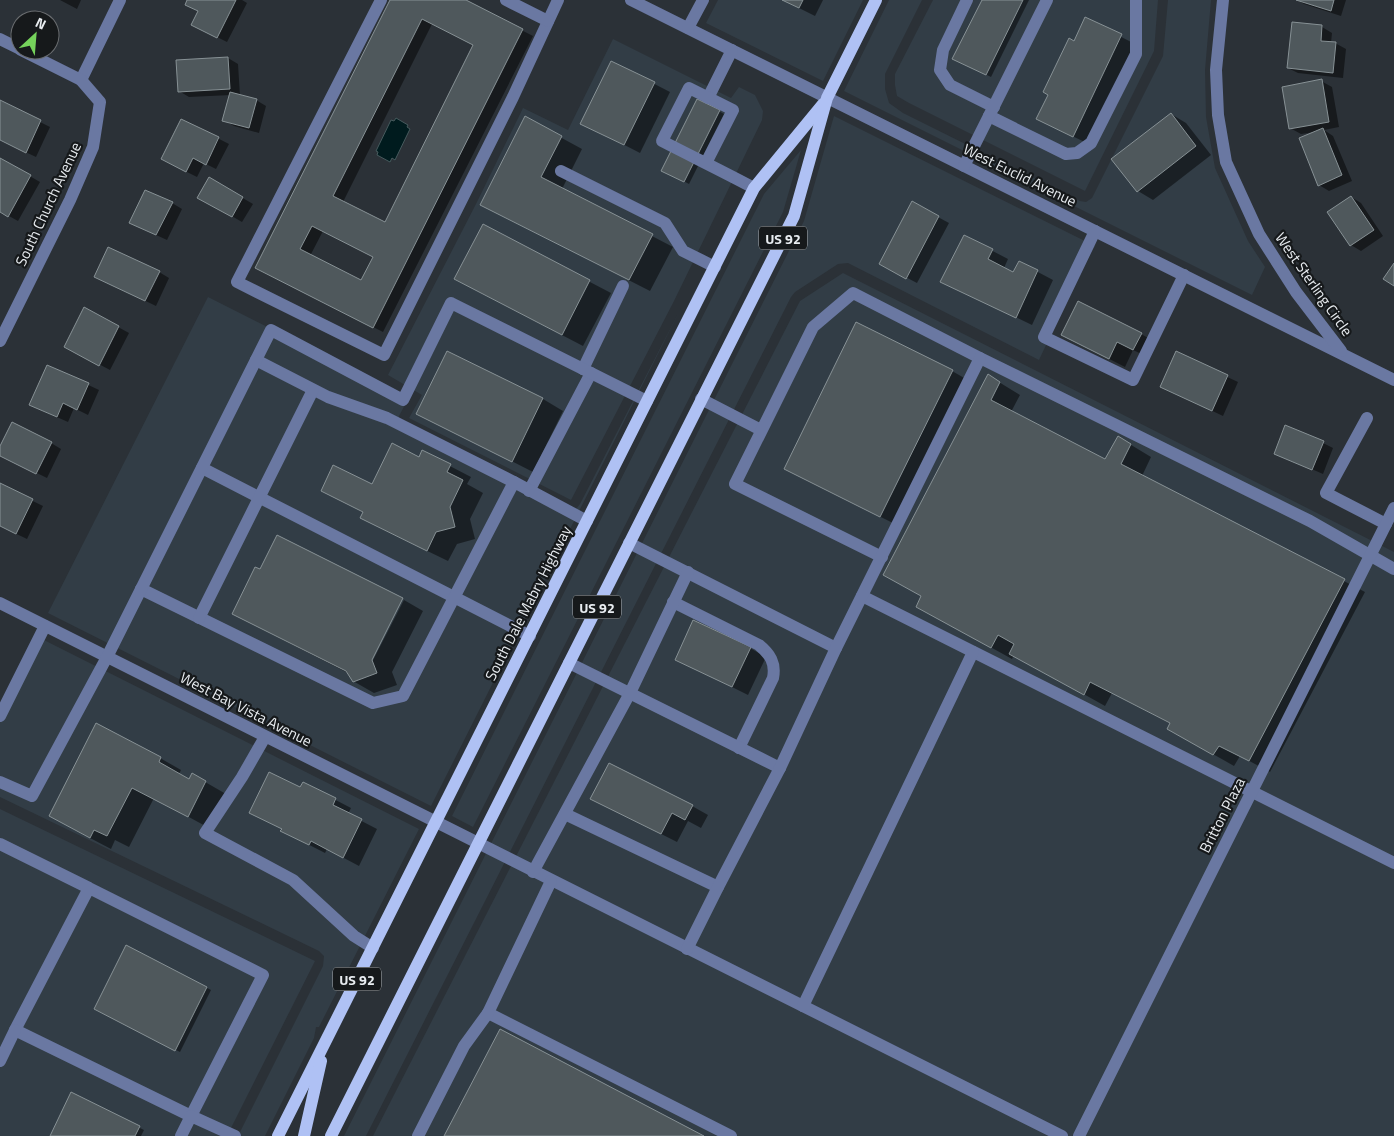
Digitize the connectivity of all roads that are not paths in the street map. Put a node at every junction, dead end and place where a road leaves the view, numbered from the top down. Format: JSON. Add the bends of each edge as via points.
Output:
{"nodes":[{"id":1,"x":120,"y":0,"type":"edge"},
{"id":2,"x":381,"y":0,"type":"edge"},
{"id":3,"x":506,"y":0,"type":"edge"},
{"id":4,"x":558,"y":0,"type":"edge"},
{"id":5,"x":631,"y":0,"type":"edge"},
{"id":6,"x":703,"y":0,"type":"edge"},
{"id":7,"x":876,"y":0,"type":"edge"},
{"id":8,"x":968,"y":0,"type":"edge"},
{"id":9,"x":1047,"y":0,"type":"edge"},
{"id":10,"x":1136,"y":0,"type":"edge"},
{"id":11,"x":1223,"y":0,"type":"edge"},
{"id":12,"x":548,"y":20,"type":"junction"},
{"id":13,"x":688,"y":28,"type":"junction"},
{"id":14,"x":732,"y":50,"type":"junction"},
{"id":15,"x":41,"y":60,"type":"edge"},
{"id":16,"x":81,"y":80,"type":"junction"},
{"id":17,"x":708,"y":98,"type":"junction"},
{"id":18,"x":827,"y":98,"type":"junction"},
{"id":19,"x":992,"y":111,"type":"junction"},
{"id":20,"x":706,"y":163,"type":"junction"},
{"id":21,"x":964,"y":166,"type":"junction"},
{"id":22,"x":561,"y":171,"type":"dead end"},
{"id":23,"x":754,"y":188,"type":"junction"},
{"id":24,"x":1095,"y":231,"type":"junction"},
{"id":25,"x":715,"y":267,"type":"junction"},
{"id":26,"x":1184,"y":275,"type":"junction"},
{"id":27,"x":623,"y":286,"type":"dead end"},
{"id":28,"x":0,"y":341,"type":"edge"},
{"id":29,"x":1344,"y":355,"type":"junction"},
{"id":30,"x":980,"y":358,"type":"junction"},
{"id":31,"x":256,"y":360,"type":"junction"},
{"id":32,"x":587,"y":371,"type":"junction"},
{"id":33,"x":1394,"y":380,"type":"edge"},
{"id":34,"x":313,"y":390,"type":"junction"},
{"id":35,"x":701,"y":399,"type":"junction"},
{"id":36,"x":647,"y":401,"type":"junction"},
{"id":37,"x":1367,"y":418,"type":"dead end"},
{"id":38,"x":761,"y":430,"type":"junction"},
{"id":39,"x":202,"y":468,"type":"junction"},
{"id":40,"x":514,"y":482,"type":"junction"},
{"id":41,"x":529,"y":490,"type":"junction"},
{"id":42,"x":259,"y":498,"type":"junction"},
{"id":43,"x":1394,"y":508,"type":"edge"},
{"id":44,"x":587,"y":521,"type":"junction"},
{"id":45,"x":1386,"y":524,"type":"junction"},
{"id":46,"x":629,"y":543,"type":"junction"},
{"id":47,"x":1370,"y":556,"type":"junction"},
{"id":48,"x":882,"y":557,"type":"junction"},
{"id":49,"x":1394,"y":569,"type":"edge"},
{"id":50,"x":688,"y":572,"type":"junction"},
{"id":51,"x":141,"y":589,"type":"junction"},
{"id":52,"x":862,"y":596,"type":"junction"},
{"id":53,"x":454,"y":598,"type":"junction"},
{"id":54,"x":673,"y":602,"type":"junction"},
{"id":55,"x":0,"y":603,"type":"edge"},
{"id":56,"x":199,"y":618,"type":"junction"},
{"id":57,"x":45,"y":626,"type":"junction"},
{"id":58,"x":530,"y":636,"type":"junction"},
{"id":59,"x":836,"y":648,"type":"junction"},
{"id":60,"x":973,"y":652,"type":"junction"},
{"id":61,"x":107,"y":657,"type":"junction"},
{"id":62,"x":569,"y":663,"type":"junction"},
{"id":63,"x":630,"y":693,"type":"junction"},
{"id":64,"x":0,"y":716,"type":"edge"},
{"id":65,"x":266,"y":737,"type":"junction"},
{"id":66,"x":739,"y":748,"type":"junction"},
{"id":67,"x":780,"y":768,"type":"junction"},
{"id":68,"x":0,"y":782,"type":"edge"},
{"id":69,"x":1252,"y":792,"type":"junction"},
{"id":70,"x":565,"y":814,"type":"junction"},
{"id":71,"x":435,"y":822,"type":"junction"},
{"id":72,"x":0,"y":844,"type":"edge"},
{"id":73,"x":478,"y":844,"type":"junction"},
{"id":74,"x":1394,"y":863,"type":"edge"},
{"id":75,"x":534,"y":872,"type":"junction"},
{"id":76,"x":551,"y":880,"type":"junction"},
{"id":77,"x":718,"y":886,"type":"junction"},
{"id":78,"x":89,"y":888,"type":"junction"},
{"id":79,"x":373,"y":948,"type":"junction"},
{"id":80,"x":687,"y":949,"type":"junction"},
{"id":81,"x":803,"y":1006,"type":"junction"},
{"id":82,"x":488,"y":1013,"type":"junction"},
{"id":83,"x":15,"y":1030,"type":"junction"},
{"id":84,"x":325,"y":1041,"type":"junction"},
{"id":85,"x":0,"y":1061,"type":"edge"},
{"id":86,"x":191,"y":1116,"type":"junction"},
{"id":87,"x":181,"y":1136,"type":"edge"},
{"id":88,"x":235,"y":1136,"type":"edge"},
{"id":89,"x":278,"y":1136,"type":"edge"},
{"id":90,"x":304,"y":1136,"type":"edge"},
{"id":91,"x":331,"y":1136,"type":"edge"},
{"id":92,"x":418,"y":1136,"type":"edge"},
{"id":93,"x":731,"y":1136,"type":"edge"},
{"id":94,"x":1062,"y":1136,"type":"edge"},
{"id":95,"x":1079,"y":1136,"type":"edge"}],
"edges":[{"from":1,"to":16,"type":"street"},
{"from":2,"to":12,"type":"street","via":[[237,282],[384,355],[513,98]]},
{"from":3,"to":12,"type":"street"},
{"from":4,"to":12,"type":"street"},
{"from":5,"to":13,"type":"street","name":"West Euclid Avenue"},
{"from":6,"to":13,"type":"street"},
{"from":7,"to":18,"type":"main road","name":"South Dale Mabry Highway","number":"US 92"},
{"from":8,"to":19,"type":"street","via":[[943,50],[940,70],[950,85]]},
{"from":9,"to":19,"type":"street"},
{"from":10,"to":19,"type":"street","via":[[1136,54],[1091,143],[1077,153],[1066,154]]},
{"from":11,"to":29,"type":"street","name":"West Sterling Circle","via":[[1216,70],[1218,115],[1226,162],[1259,234],[1296,292]]},
{"from":13,"to":14,"type":"street","name":"West Euclid Avenue"},
{"from":14,"to":17,"type":"street"},
{"from":14,"to":18,"type":"street","name":"West Euclid Avenue"},
{"from":15,"to":16,"type":"street"},
{"from":16,"to":28,"type":"street","name":"South Church Avenue","via":[[100,102],[93,147]]},
{"from":17,"to":20,"type":"street","via":[[733,110]]},
{"from":17,"to":20,"type":"street","via":[[689,88],[662,141]]},
{"from":18,"to":21,"type":"street","name":"West Euclid Avenue"},
{"from":18,"to":23,"type":"main road","name":"South Dale Mabry Highway","number":"US 92"},
{"from":18,"to":35,"type":"main road","name":"South Dale Mabry Highway","number":"US 92","via":[[794,216]]},
{"from":19,"to":21,"type":"street"},
{"from":20,"to":23,"type":"street"},
{"from":21,"to":24,"type":"street","name":"West Euclid Avenue"},
{"from":22,"to":25,"type":"street","via":[[665,223],[683,251]]},
{"from":23,"to":25,"type":"main road","name":"South Dale Mabry Highway","number":"US 92"},
{"from":24,"to":26,"type":"street","name":"West Euclid Avenue"},
{"from":24,"to":26,"type":"street","via":[[1044,337],[1133,380]]},
{"from":25,"to":36,"type":"main road","name":"South Dale Mabry Highway","number":"US 92"},
{"from":26,"to":29,"type":"street","name":"West Euclid Avenue"},
{"from":27,"to":32,"type":"street"},
{"from":29,"to":33,"type":"street","name":"West Euclid Avenue"},
{"from":30,"to":38,"type":"street","via":[[853,293],[813,327]]},
{"from":30,"to":47,"type":"street","via":[[1310,521]]},
{"from":30,"to":48,"type":"street"},
{"from":31,"to":32,"type":"street","via":[[271,330],[403,400],[451,302]]},
{"from":31,"to":34,"type":"street"},
{"from":31,"to":39,"type":"street"},
{"from":32,"to":36,"type":"street"},
{"from":32,"to":41,"type":"street"},
{"from":34,"to":40,"type":"street","via":[[387,418]]},
{"from":34,"to":42,"type":"street"},
{"from":35,"to":38,"type":"street"},
{"from":35,"to":46,"type":"main road","name":"South Dale Mabry Highway","number":"US 92"},
{"from":36,"to":44,"type":"main road","name":"South Dale Mabry Highway","number":"US 92"},
{"from":37,"to":45,"type":"street","via":[[1326,493]]},
{"from":38,"to":48,"type":"street","via":[[735,484]]},
{"from":39,"to":42,"type":"street"},
{"from":39,"to":51,"type":"street"},
{"from":40,"to":41,"type":"street"},
{"from":40,"to":53,"type":"street"},
{"from":41,"to":44,"type":"street"},
{"from":42,"to":53,"type":"street"},
{"from":42,"to":56,"type":"street"},
{"from":43,"to":45,"type":"street","name":"Britton Plaza"},
{"from":44,"to":58,"type":"main road","name":"South Dale Mabry Highway","number":"US 92"},
{"from":45,"to":47,"type":"street","name":"Britton Plaza"},
{"from":46,"to":50,"type":"street"},
{"from":46,"to":62,"type":"main road","name":"South Dale Mabry Highway","number":"US 92"},
{"from":47,"to":49,"type":"street"},
{"from":47,"to":69,"type":"street","name":"Britton Plaza"},
{"from":48,"to":52,"type":"street"},
{"from":50,"to":54,"type":"street"},
{"from":50,"to":59,"type":"street"},
{"from":51,"to":56,"type":"street"},
{"from":51,"to":61,"type":"street"},
{"from":52,"to":59,"type":"street"},
{"from":52,"to":60,"type":"street"},
{"from":53,"to":56,"type":"street","via":[[403,696],[373,703]]},
{"from":53,"to":58,"type":"street"},
{"from":54,"to":63,"type":"street"},
{"from":54,"to":66,"type":"street","via":[[759,645],[773,661],[773,678]]},
{"from":55,"to":57,"type":"street","name":"West Bay Vista Avenue"},
{"from":57,"to":61,"type":"street","name":"West Bay Vista Avenue"},
{"from":57,"to":64,"type":"street"},
{"from":58,"to":71,"type":"main road","name":"South Dale Mabry Highway","number":"US 92"},
{"from":59,"to":67,"type":"street"},
{"from":60,"to":69,"type":"street"},
{"from":60,"to":81,"type":"street"},
{"from":61,"to":65,"type":"street","name":"West Bay Vista Avenue"},
{"from":61,"to":68,"type":"street","via":[[32,796]]},
{"from":62,"to":63,"type":"street"},
{"from":62,"to":73,"type":"main road","name":"South Dale Mabry Highway","number":"US 92"},
{"from":63,"to":66,"type":"street"},
{"from":63,"to":70,"type":"street"},
{"from":65,"to":71,"type":"street","name":"West Bay Vista Avenue"},
{"from":65,"to":79,"type":"street","via":[[205,833],[293,880],[354,936]]},
{"from":66,"to":67,"type":"street"},
{"from":67,"to":77,"type":"street"},
{"from":69,"to":74,"type":"street"},
{"from":69,"to":95,"type":"street","name":"Britton Plaza"},
{"from":70,"to":75,"type":"street"},
{"from":70,"to":77,"type":"street"},
{"from":71,"to":73,"type":"street","name":"West Bay Vista Avenue"},
{"from":71,"to":79,"type":"main road","name":"South Dale Mabry Highway","number":"US 92"},
{"from":72,"to":78,"type":"street"},
{"from":73,"to":75,"type":"street","name":"West Bay Vista Avenue"},
{"from":73,"to":91,"type":"main road","name":"South Dale Mabry Highway","number":"US 92"},
{"from":75,"to":76,"type":"street","name":"West Bay Vista Avenue"},
{"from":76,"to":80,"type":"street","name":"West Bay Vista Avenue"},
{"from":76,"to":82,"type":"street"},
{"from":77,"to":80,"type":"street"},
{"from":78,"to":83,"type":"street"},
{"from":78,"to":86,"type":"street","via":[[263,975]]},
{"from":79,"to":84,"type":"main road","name":"South Dale Mabry Highway","number":"US 92"},
{"from":80,"to":81,"type":"street","name":"West Bay Vista Avenue"},
{"from":81,"to":94,"type":"street","name":"West Bay Vista Avenue"},
{"from":82,"to":92,"type":"street","via":[[464,1046]]},
{"from":82,"to":93,"type":"street"},
{"from":83,"to":85,"type":"street"},
{"from":83,"to":86,"type":"street"},
{"from":84,"to":89,"type":"main road","name":"South Dale Mabry Highway","number":"US 92"},
{"from":84,"to":90,"type":"main road"},
{"from":86,"to":87,"type":"street"},
{"from":86,"to":88,"type":"street"}]}
